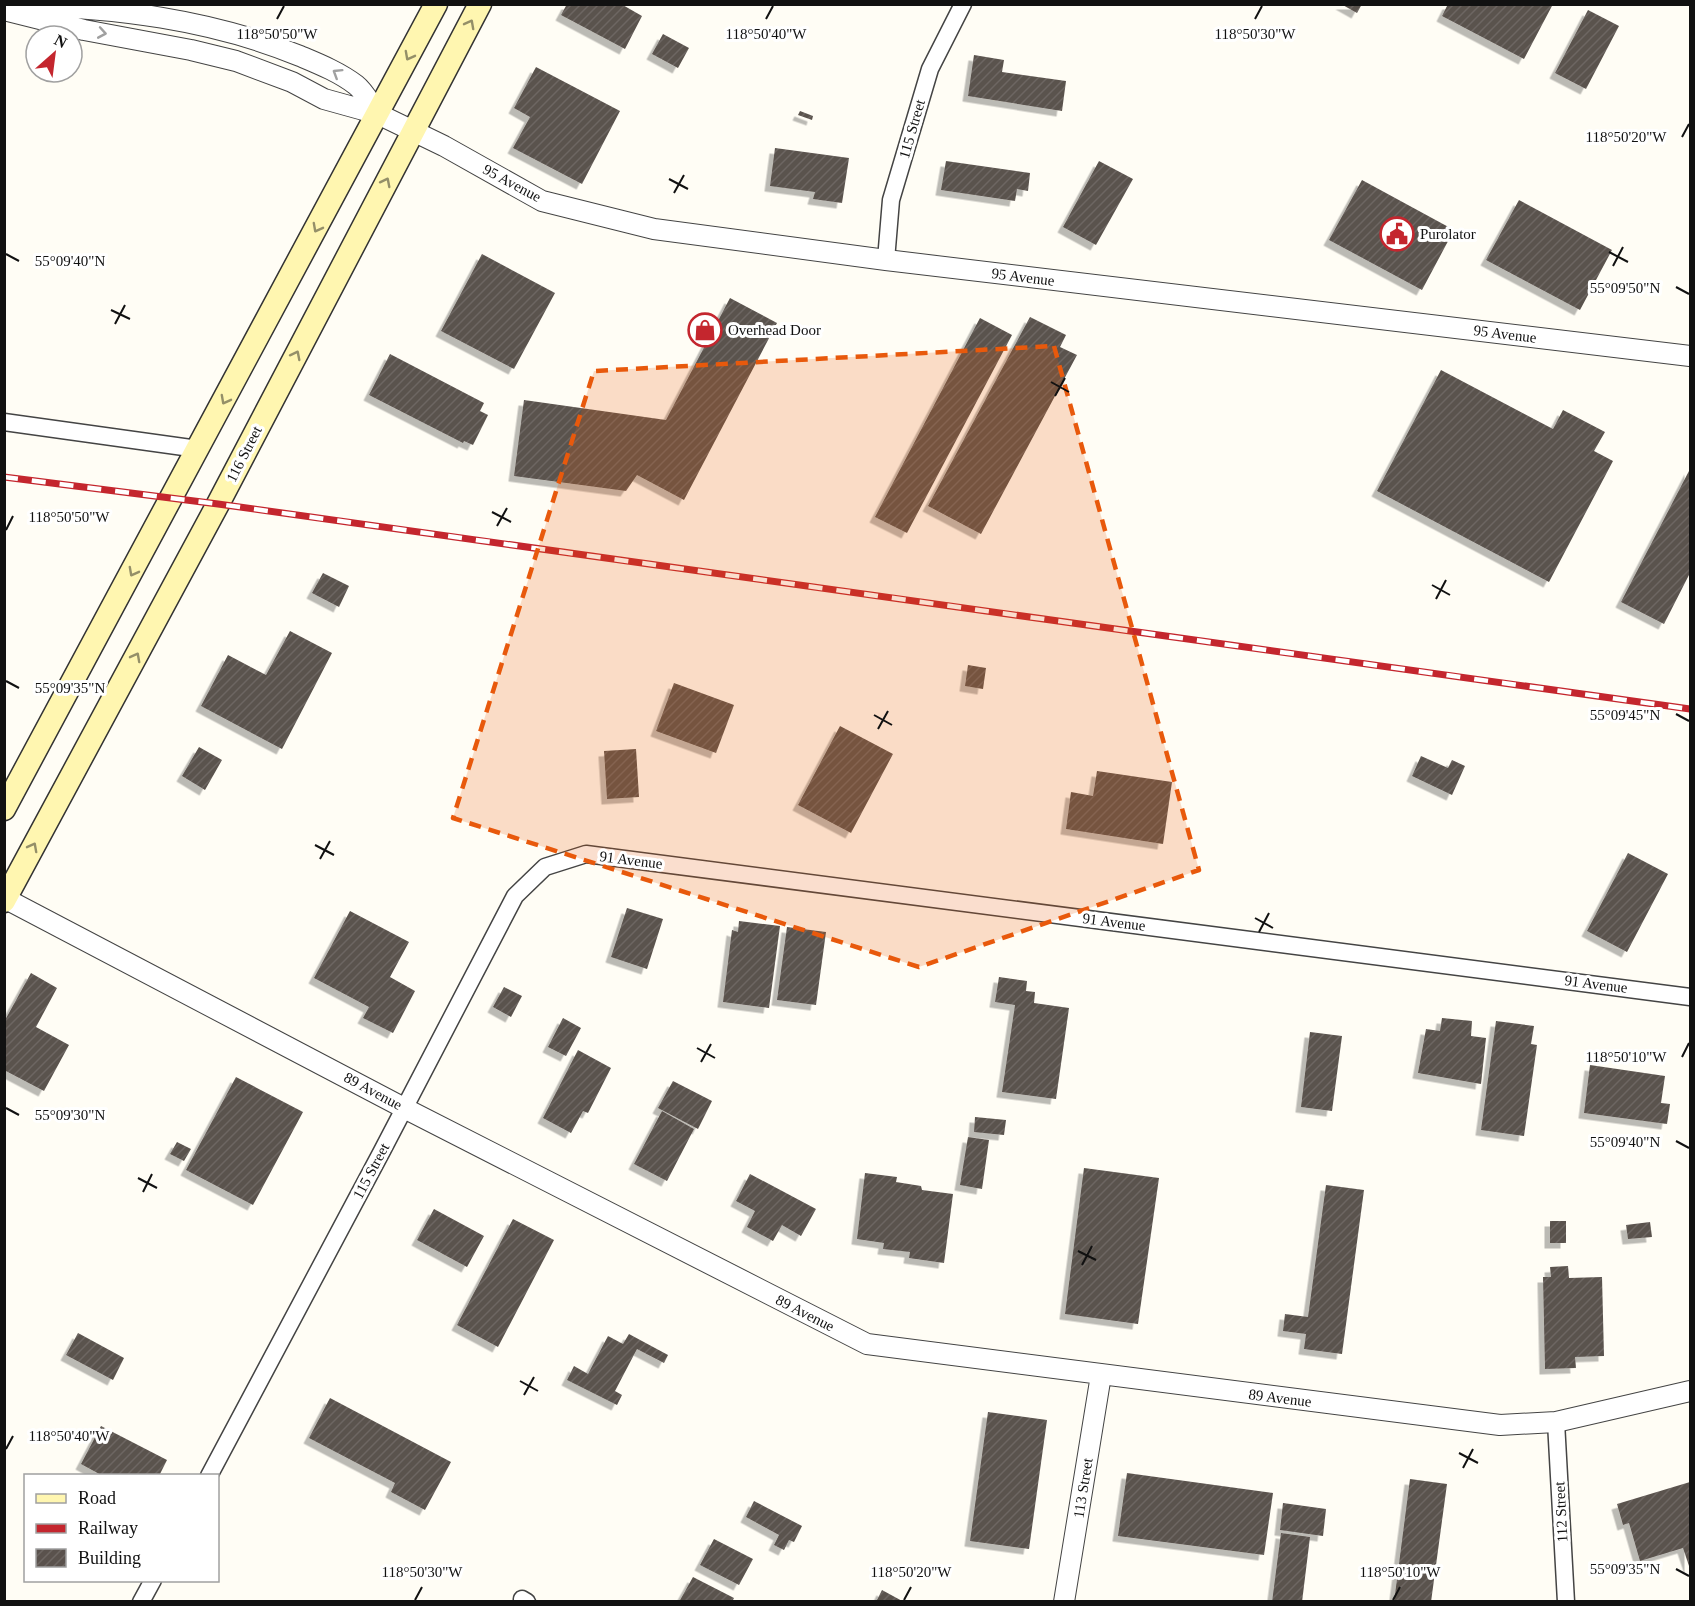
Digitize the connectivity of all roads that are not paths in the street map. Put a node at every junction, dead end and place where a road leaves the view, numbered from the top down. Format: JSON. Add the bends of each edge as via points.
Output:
{"nodes":[{"id":1,"x":436,"y":4,"type":"edge"},
{"id":2,"x":480,"y":4,"type":"edge"},
{"id":3,"x":963,"y":4,"type":"edge"},
{"id":4,"x":4,"y":5,"type":"edge"},
{"id":5,"x":4,"y":10,"type":"edge"},
{"id":6,"x":378,"y":114,"type":"junction"},
{"id":7,"x":412,"y":131,"type":"junction"},
{"id":8,"x":886,"y":260,"type":"junction"},
{"id":9,"x":1690,"y":356,"type":"edge"},
{"id":10,"x":4,"y":422,"type":"edge"},
{"id":11,"x":198,"y":449,"type":"junction"},
{"id":12,"x":4,"y":809,"type":"edge"},
{"id":13,"x":540,"y":872,"type":"joint"},
{"id":14,"x":5,"y":899,"type":"edge"},
{"id":15,"x":1690,"y":996,"type":"edge"},
{"id":16,"x":404,"y":1108,"type":"junction"},
{"id":17,"x":1101,"y":1375,"type":"junction"},
{"id":18,"x":1690,"y":1391,"type":"edge"},
{"id":19,"x":1556,"y":1422,"type":"junction"},
{"id":20,"x":210,"y":1474,"type":"edge"},
{"id":21,"x":152,"y":1582,"type":"edge"},
{"id":22,"x":141,"y":1602,"type":"edge"},
{"id":23,"x":1064,"y":1602,"type":"edge"},
{"id":24,"x":1566,"y":1602,"type":"edge"}],
"edges":[{"from":1,"to":6,"type":"main road","one_way":true},
{"from":7,"to":2,"type":"main road","name":"116 Street","one_way":true},
{"from":3,"to":8,"type":"street","name":"115 Street","via":[[930,69],[891,200]]},
{"from":6,"to":4,"type":"street","name":"95 Avenue","one_way":true,"via":[[358,86],[332,69],[223,30],[160,16],[86,7]]},
{"from":5,"to":6,"type":"street","name":"95 Avenue","one_way":true,"via":[[236,61],[324,99]]},
{"from":6,"to":7,"type":"street","name":"95 Avenue"},
{"from":6,"to":11,"type":"main road","one_way":true},
{"from":7,"to":8,"type":"street","name":"95 Avenue","via":[[542,201],[654,229]]},
{"from":14,"to":7,"type":"main road","name":"116 Street","one_way":true,"via":[[218,504]]},
{"from":8,"to":9,"type":"street","name":"95 Avenue"},
{"from":10,"to":11,"type":"street"},
{"from":11,"to":12,"type":"main road","one_way":true},
{"from":13,"to":15,"type":"street","name":"91 Avenue","via":[[586,854]]},
{"from":13,"to":16,"type":"street","name":"115 Street","via":[[515,897]]},
{"from":14,"to":16,"type":"street","name":"89 Avenue"},
{"from":16,"to":17,"type":"street","name":"89 Avenue","via":[[867,1344]]},
{"from":16,"to":20,"type":"street","name":"115 Street"},
{"from":17,"to":19,"type":"street","name":"89 Avenue","via":[[1500,1425]]},
{"from":17,"to":23,"type":"street","name":"113 Street"},
{"from":18,"to":19,"type":"street","name":"89 Avenue"},
{"from":19,"to":24,"type":"street","name":"112 Street"},
{"from":21,"to":22,"type":"street"}]}
